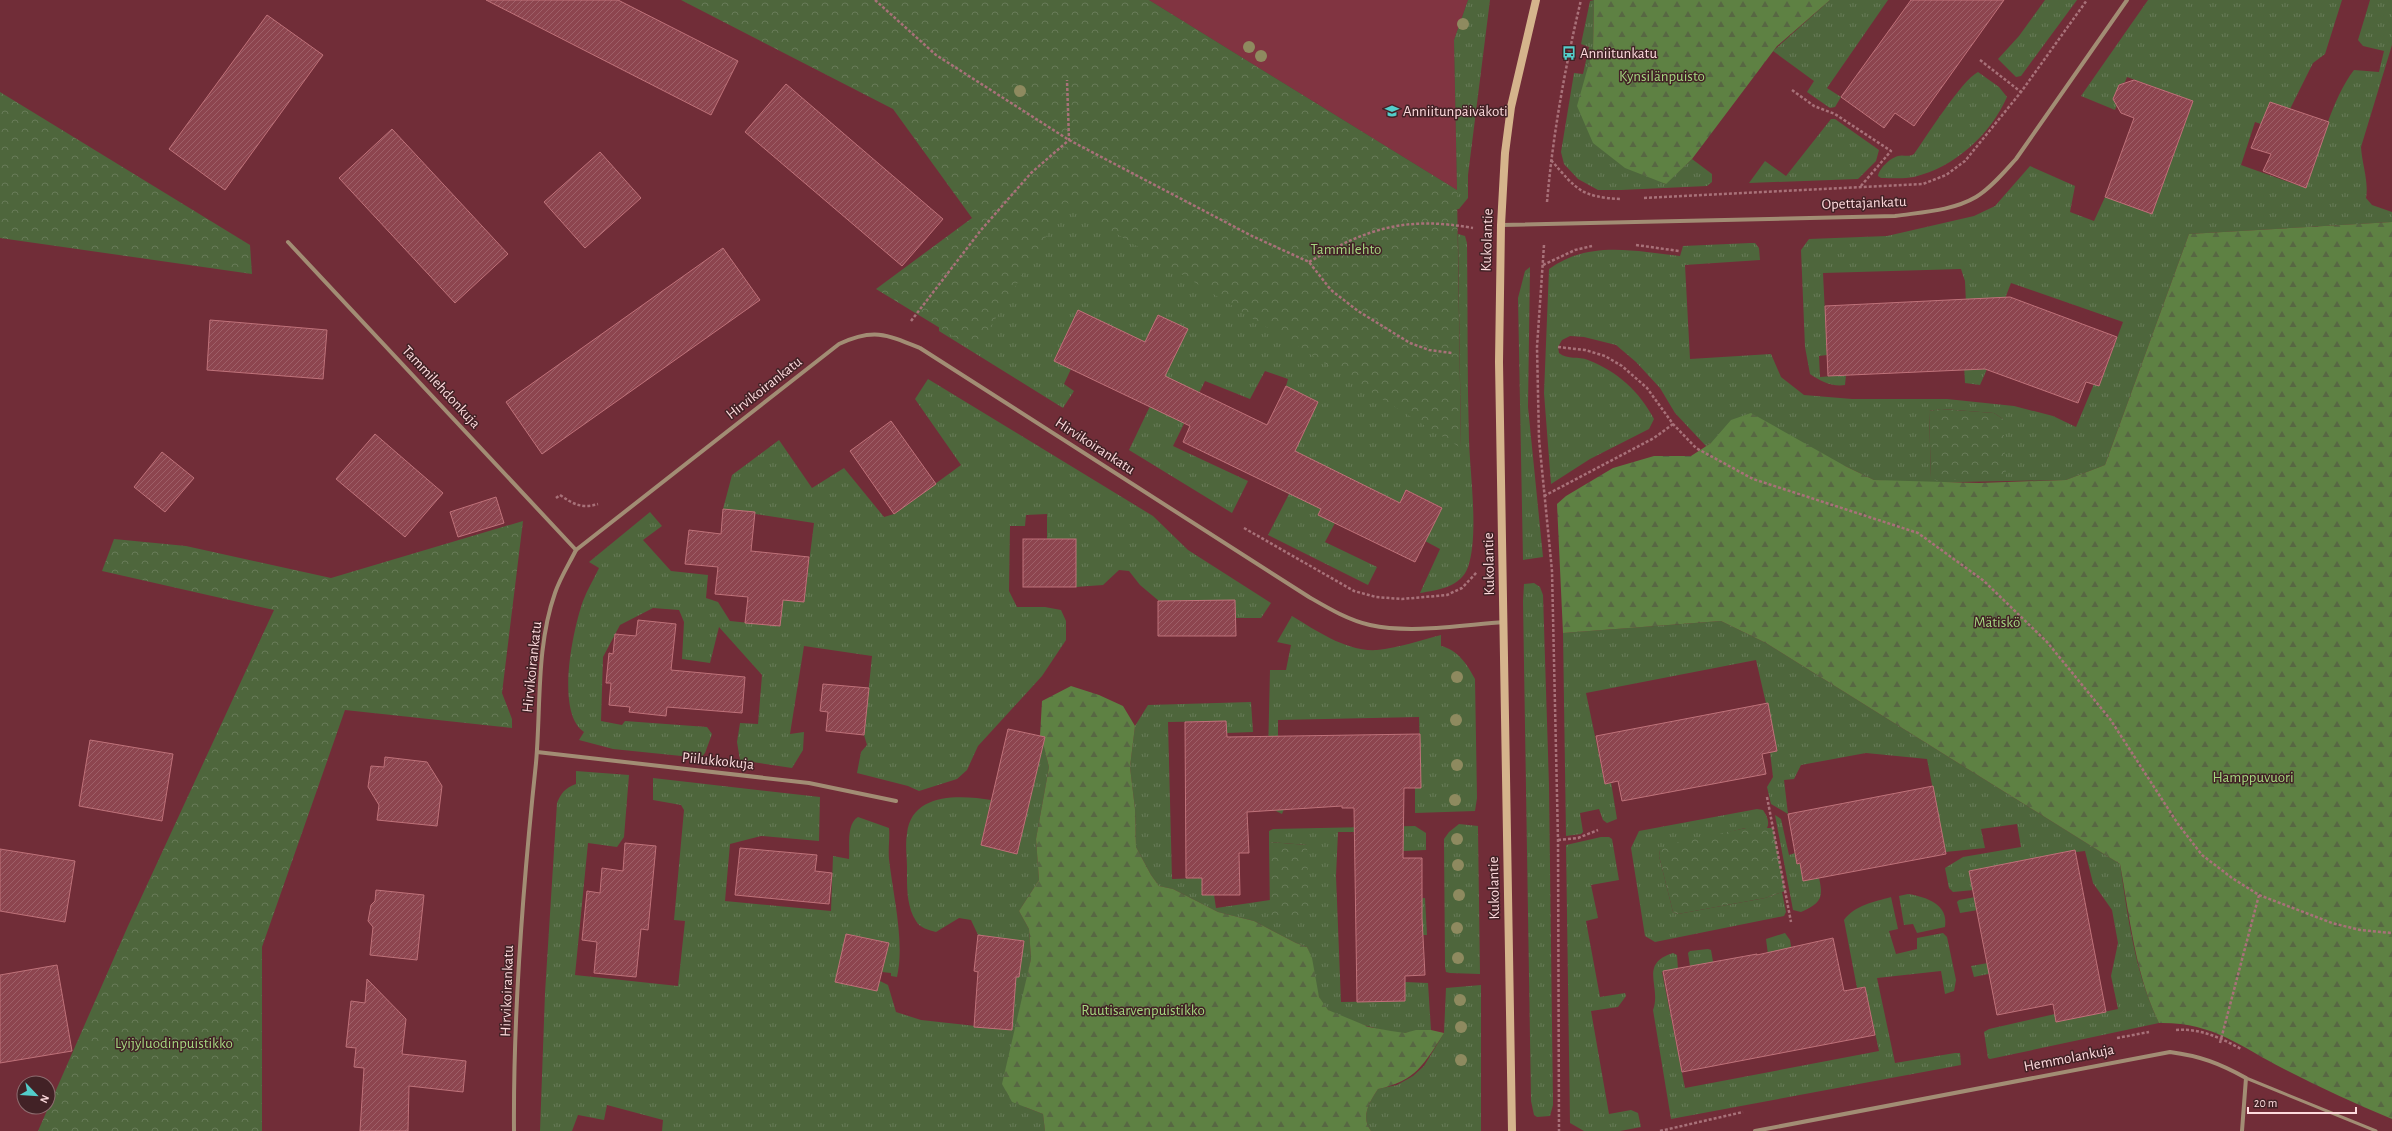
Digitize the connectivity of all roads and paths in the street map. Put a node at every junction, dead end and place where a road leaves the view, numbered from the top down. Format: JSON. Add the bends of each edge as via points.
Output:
{"nodes":[{"id":1,"x":875,"y":0,"type":"edge"},
{"id":2,"x":1536,"y":0,"type":"edge"},
{"id":3,"x":1581,"y":0,"type":"edge"},
{"id":4,"x":2086,"y":0,"type":"edge"},
{"id":5,"x":2127,"y":0,"type":"edge"},
{"id":6,"x":1980,"y":60,"type":"dead end"},
{"id":7,"x":1067,"y":80,"type":"dead end"},
{"id":8,"x":1792,"y":90,"type":"dead end"},
{"id":9,"x":2021,"y":92,"type":"junction"},
{"id":10,"x":1069,"y":140,"type":"junction"},
{"id":11,"x":1550,"y":160,"type":"junction"},
{"id":12,"x":1860,"y":187,"type":"junction"},
{"id":13,"x":1641,"y":198,"type":"dead end"},
{"id":14,"x":1625,"y":199,"type":"dead end"},
{"id":15,"x":1501,"y":225,"type":"junction"},
{"id":16,"x":1545,"y":225,"type":"junction"},
{"id":17,"x":1473,"y":228,"type":"dead end"},
{"id":18,"x":288,"y":242,"type":"dead end"},
{"id":19,"x":1597,"y":245,"type":"dead end"},
{"id":20,"x":1633,"y":245,"type":"dead end"},
{"id":21,"x":1679,"y":251,"type":"dead end"},
{"id":22,"x":1309,"y":262,"type":"junction"},
{"id":23,"x":1543,"y":265,"type":"junction"},
{"id":24,"x":916,"y":326,"type":"dead end"},
{"id":25,"x":1558,"y":347,"type":"dead end"},
{"id":26,"x":1452,"y":353,"type":"dead end"},
{"id":27,"x":1673,"y":424,"type":"junction"},
{"id":28,"x":1544,"y":496,"type":"junction"},
{"id":29,"x":601,"y":503,"type":"dead end"},
{"id":30,"x":541,"y":512,"type":"junction"},
{"id":31,"x":1241,"y":526,"type":"dead end"},
{"id":32,"x":576,"y":550,"type":"junction"},
{"id":33,"x":1477,"y":572,"type":"dead end"},
{"id":34,"x":1504,"y":622,"type":"junction"},
{"id":35,"x":537,"y":752,"type":"junction"},
{"id":36,"x":1766,"y":797,"type":"dead end"},
{"id":37,"x":896,"y":801,"type":"dead end"},
{"id":38,"x":1598,"y":830,"type":"dead end"},
{"id":39,"x":1558,"y":840,"type":"junction"},
{"id":40,"x":2259,"y":895,"type":"junction"},
{"id":41,"x":1790,"y":922,"type":"dead end"},
{"id":42,"x":2392,"y":933,"type":"edge"},
{"id":43,"x":2214,"y":1062,"type":"junction"},
{"id":44,"x":2246,"y":1078,"type":"junction"},
{"id":45,"x":514,"y":1131,"type":"edge"},
{"id":46,"x":1512,"y":1131,"type":"edge"},
{"id":47,"x":1558,"y":1131,"type":"edge"},
{"id":48,"x":1755,"y":1131,"type":"edge"},
{"id":49,"x":2242,"y":1131,"type":"edge"},
{"id":50,"x":2376,"y":1131,"type":"edge"}],
"edges":[{"from":1,"to":10,"type":"path","via":[[936,55]]},
{"from":2,"to":15,"type":"street","name":"Kukolantie","via":[[1511,107],[1505,153]]},
{"from":3,"to":11,"type":"path","via":[[1568,53]]},
{"from":4,"to":9,"type":"path"},
{"from":5,"to":16,"type":"street","name":"Opettajankatu","via":[[2016,159],[1995,182],[1976,197],[1952,206],[1895,216],[1640,220]]},
{"from":6,"to":9,"type":"path"},
{"from":7,"to":10,"type":"path"},
{"from":8,"to":12,"type":"path","via":[[1814,106],[1835,114],[1891,151]]},
{"from":9,"to":12,"type":"path","via":[[1966,161],[1946,176],[1923,184]]},
{"from":10,"to":22,"type":"path","via":[[1252,236]]},
{"from":10,"to":24,"type":"path","via":[[1031,173],[981,230],[909,323]]},
{"from":11,"to":14,"type":"path","via":[[1570,183],[1587,195]]},
{"from":11,"to":16,"type":"path"},
{"from":12,"to":13,"type":"path"},
{"from":15,"to":16,"type":"street","name":"Opettajankatu"},
{"from":15,"to":34,"type":"street","name":"Kukolantie","via":[[1499,362]]},
{"from":16,"to":23,"type":"path"},
{"from":17,"to":22,"type":"path","via":[[1450,224],[1407,224],[1367,232]]},
{"from":18,"to":30,"type":"street","name":"Tammilehdonkuja"},
{"from":19,"to":23,"type":"path","via":[[1575,250]]},
{"from":20,"to":21,"type":"path"},
{"from":22,"to":26,"type":"path","via":[[1331,290],[1358,312],[1410,343],[1429,350]]},
{"from":23,"to":28,"type":"path","via":[[1537,347],[1539,439]]},
{"from":25,"to":27,"type":"path","via":[[1585,350],[1605,356],[1622,366],[1647,388]]},
{"from":27,"to":28,"type":"path","via":[[1654,438]]},
{"from":27,"to":40,"type":"path","via":[[1696,448],[1753,479],[1918,533],[1984,581],[2047,642],[2110,719],[2178,824],[2202,855]]},
{"from":28,"to":39,"type":"path","via":[[1552,571]]},
{"from":29,"to":30,"type":"path","via":[[576,506],[560,495]]},
{"from":30,"to":32,"type":"street","name":"Tammilehdonkuja"},
{"from":31,"to":33,"type":"path","via":[[1354,591],[1376,597],[1402,599],[1447,595],[1462,588]]},
{"from":32,"to":34,"type":"street","name":"Hirvikoirankatu","via":[[838,344],[856,336],[874,333],[920,348],[1340,615],[1370,625],[1400,628]]},
{"from":32,"to":35,"type":"street","name":"Hirvikoirankatu","via":[[555,592],[544,638]]},
{"from":34,"to":46,"type":"street","name":"Kukolantie"},
{"from":35,"to":37,"type":"street","name":"Piilukkokuja","via":[[809,783]]},
{"from":35,"to":45,"type":"street","name":"Hirvikoirankatu","via":[[520,943]]},
{"from":36,"to":41,"type":"path"},
{"from":38,"to":39,"type":"path","via":[[1578,838]]},
{"from":39,"to":47,"type":"path"},
{"from":40,"to":42,"type":"path","via":[[2332,923],[2360,930]]},
{"from":40,"to":43,"type":"path"},
{"from":43,"to":44,"type":"street","name":"Hemmolankuja"},
{"from":43,"to":48,"type":"street","name":"Hemmolankuja","via":[[2198,1056],[2170,1052]]},
{"from":44,"to":49,"type":"street"},
{"from":44,"to":50,"type":"lane","name":"Hemmolankuja"}]}
